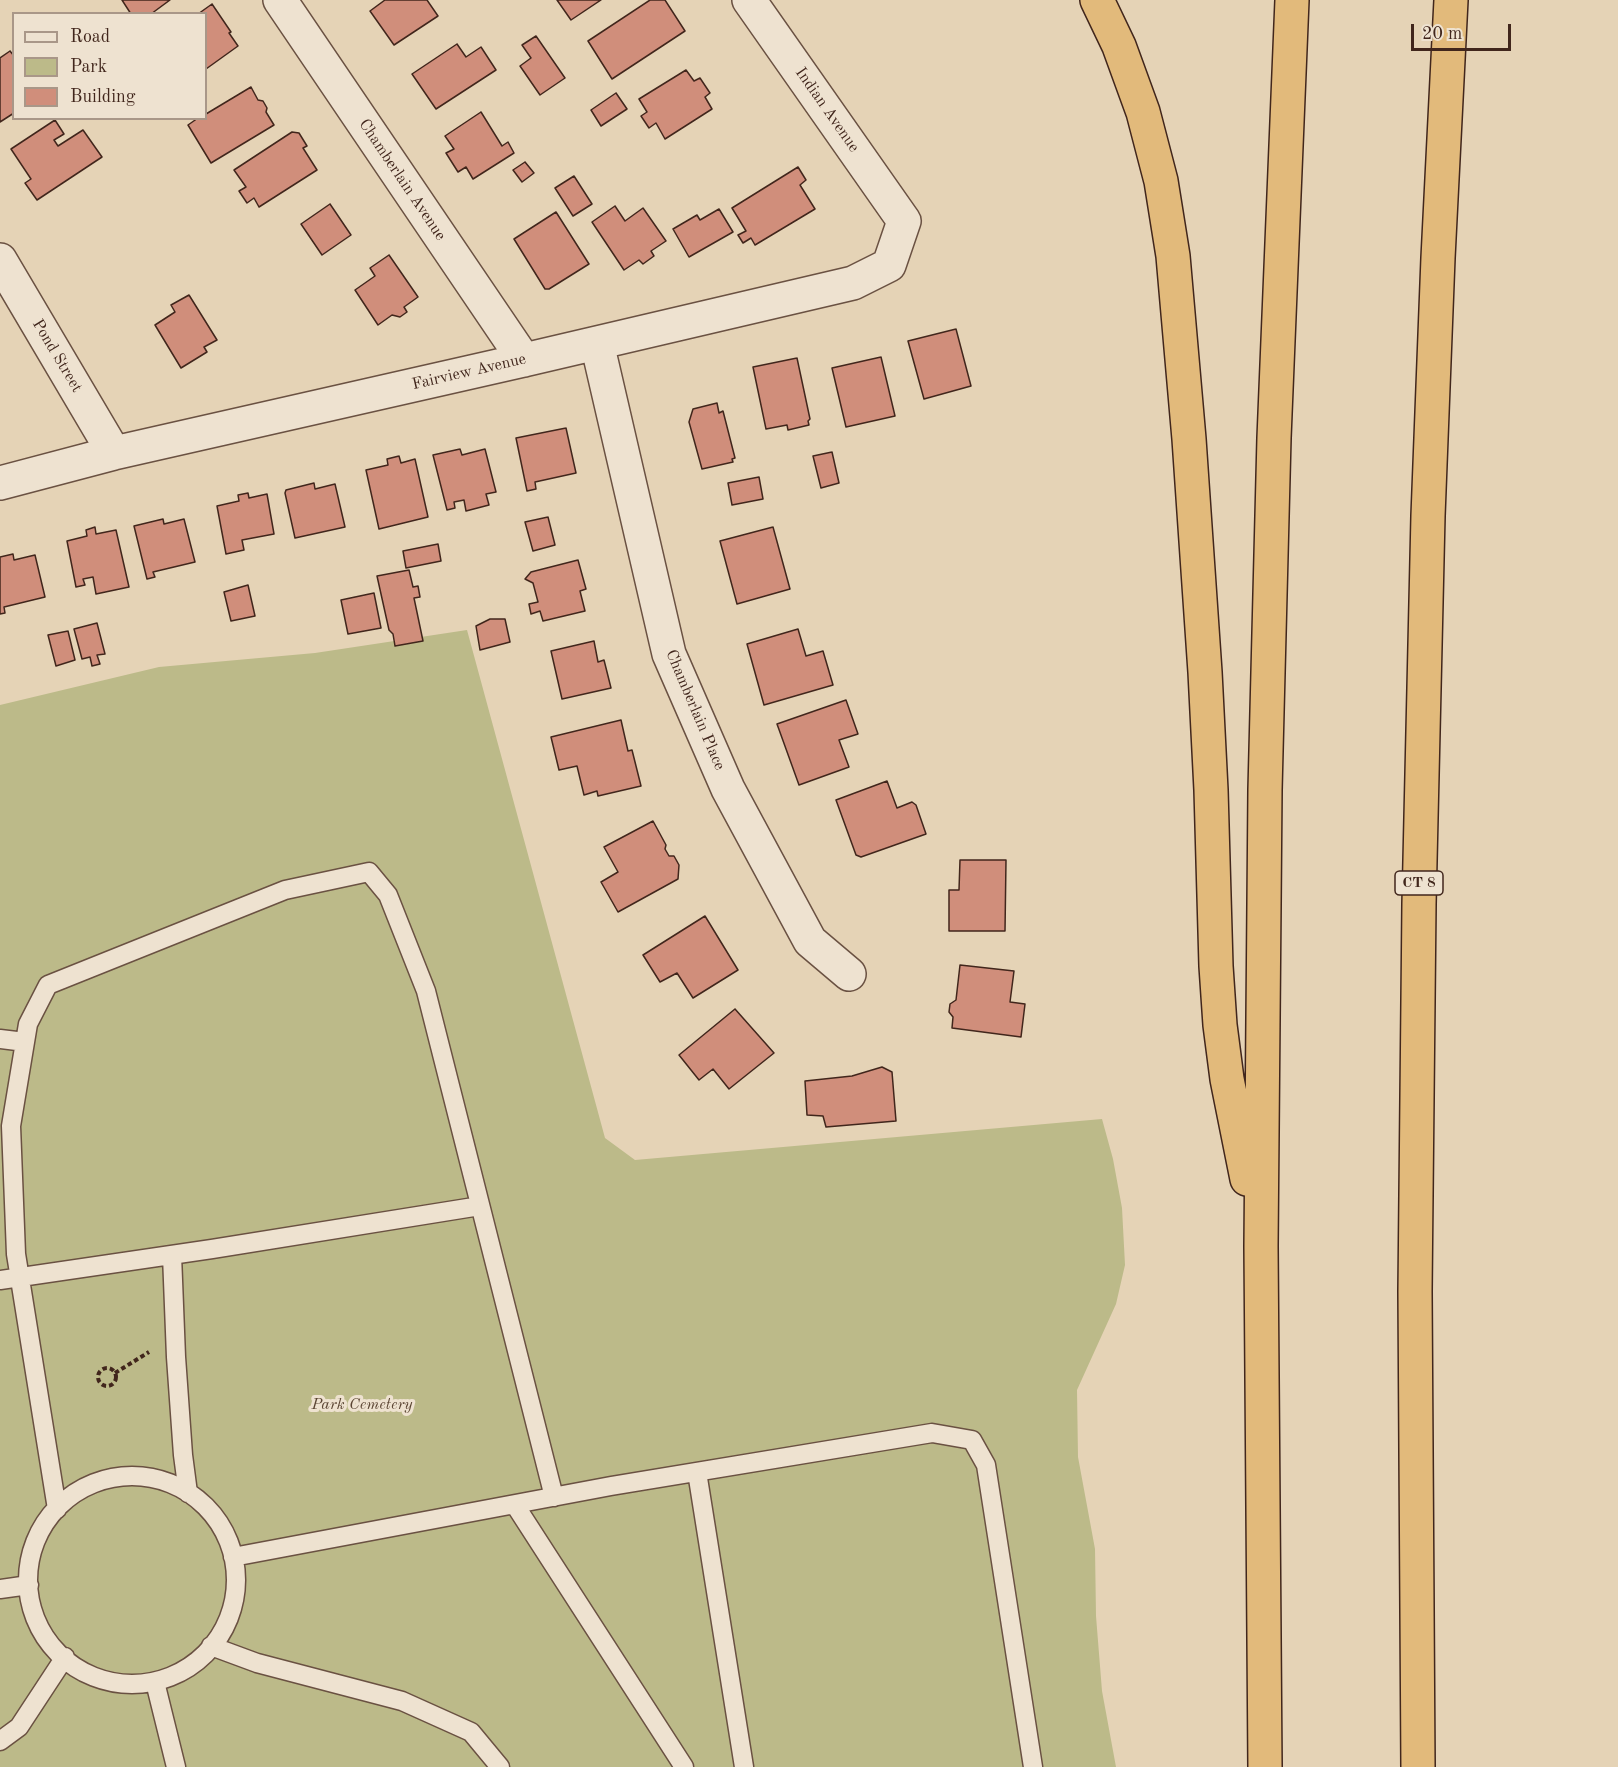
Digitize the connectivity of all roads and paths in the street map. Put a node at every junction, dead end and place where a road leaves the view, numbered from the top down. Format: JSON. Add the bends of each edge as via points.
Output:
{"nodes":[{"id":1,"x":280,"y":0,"type":"edge"},
{"id":2,"x":749,"y":0,"type":"edge"},
{"id":3,"x":1097,"y":0,"type":"edge"},
{"id":4,"x":1292,"y":0,"type":"edge"},
{"id":5,"x":1451,"y":0,"type":"edge"},
{"id":6,"x":904,"y":221,"type":"joint"},
{"id":7,"x":0,"y":260,"type":"edge"},
{"id":8,"x":597,"y":343,"type":"junction"},
{"id":9,"x":524,"y":360,"type":"junction"},
{"id":10,"x":114,"y":453,"type":"junction"},
{"id":11,"x":0,"y":483,"type":"edge"},
{"id":12,"x":849,"y":974,"type":"dead end"},
{"id":13,"x":0,"y":1039,"type":"edge"},
{"id":14,"x":25,"y":1042,"type":"junction"},
{"id":15,"x":480,"y":1206,"type":"junction"},
{"id":16,"x":1261,"y":1246,"type":"junction"},
{"id":17,"x":172,"y":1255,"type":"junction"},
{"id":18,"x":20,"y":1278,"type":"junction"},
{"id":19,"x":0,"y":1280,"type":"edge"},
{"id":20,"x":175,"y":1336,"type":"junction"},
{"id":21,"x":115,"y":1373,"type":"junction"},
{"id":22,"x":697,"y":1472,"type":"junction"},
{"id":23,"x":188,"y":1493,"type":"junction"},
{"id":24,"x":554,"y":1497,"type":"junction"},
{"id":25,"x":514,"y":1505,"type":"junction"},
{"id":26,"x":57,"y":1509,"type":"junction"},
{"id":27,"x":233,"y":1557,"type":"junction"},
{"id":28,"x":29,"y":1585,"type":"junction"},
{"id":29,"x":0,"y":1589,"type":"edge"},
{"id":30,"x":211,"y":1646,"type":"junction"},
{"id":31,"x":64,"y":1658,"type":"junction"},
{"id":32,"x":155,"y":1682,"type":"junction"},
{"id":33,"x":0,"y":1741,"type":"edge"},
{"id":34,"x":176,"y":1767,"type":"edge"},
{"id":35,"x":500,"y":1767,"type":"edge"},
{"id":36,"x":684,"y":1767,"type":"edge"},
{"id":37,"x":744,"y":1767,"type":"edge"},
{"id":38,"x":1033,"y":1767,"type":"edge"},
{"id":39,"x":1265,"y":1767,"type":"edge"},
{"id":40,"x":1418,"y":1767,"type":"edge"}],
"edges":[{"from":1,"to":9,"type":"street","name":"Chamberlain Avenue"},
{"from":2,"to":6,"type":"street","name":"Indian Avenue"},
{"from":3,"to":16,"type":"highway","via":[[1143,112],[1161,182],[1173,256],[1203,639],[1220,1025]]},
{"from":4,"to":16,"type":"highway","via":[[1277,336],[1265,790]]},
{"from":5,"to":40,"type":"highway","number":"CT 8","via":[[1428,516],[1419,904],[1415,1292]]},
{"from":6,"to":8,"type":"street","name":"Fairview Avenue","via":[[889,265],[853,283]]},
{"from":7,"to":10,"type":"street","name":"Pond Street"},
{"from":8,"to":9,"type":"street","name":"Fairview Avenue"},
{"from":8,"to":12,"type":"street","name":"Chamberlain Place","via":[[669,654],[728,789],[810,941]]},
{"from":9,"to":10,"type":"street","name":"Fairview Avenue"},
{"from":10,"to":11,"type":"street","name":"Fairview Avenue"},
{"from":13,"to":14,"type":"lane"},
{"from":14,"to":15,"type":"lane","via":[[28,1024],[48,985],[285,890],[369,872],[388,895],[426,991]]},
{"from":14,"to":18,"type":"lane","via":[[10,1126]]},
{"from":15,"to":17,"type":"lane"},
{"from":15,"to":24,"type":"lane"},
{"from":16,"to":39,"type":"highway"},
{"from":17,"to":18,"type":"lane"},
{"from":17,"to":20,"type":"lane"},
{"from":18,"to":19,"type":"lane"},
{"from":18,"to":26,"type":"lane"},
{"from":20,"to":21,"type":"path"},
{"from":20,"to":23,"type":"lane"},
{"from":21,"to":21,"type":"path","via":[[110,1386],[98,1380],[102,1369]]},
{"from":22,"to":24,"type":"lane"},
{"from":22,"to":37,"type":"lane"},
{"from":22,"to":38,"type":"lane","via":[[932,1433],[972,1440],[986,1465]]},
{"from":23,"to":26,"type":"lane","via":[[178,1485],[136,1475],[98,1480],[65,1499]]},
{"from":23,"to":27,"type":"lane","via":[[213,1511]]},
{"from":24,"to":25,"type":"lane"},
{"from":25,"to":27,"type":"lane"},
{"from":25,"to":36,"type":"lane"},
{"from":26,"to":28,"type":"lane","via":[[40,1528],[28,1564]]},
{"from":27,"to":30,"type":"lane","via":[[237,1593],[222,1634]]},
{"from":28,"to":29,"type":"lane"},
{"from":28,"to":31,"type":"lane","via":[[30,1603],[44,1637]]},
{"from":30,"to":32,"type":"lane","via":[[194,1665]]},
{"from":30,"to":35,"type":"lane","via":[[257,1664],[402,1701],[471,1732]]},
{"from":31,"to":32,"type":"lane","via":[[74,1667],[113,1683]]},
{"from":31,"to":33,"type":"lane","via":[[19,1727]]},
{"from":32,"to":34,"type":"lane"}]}
